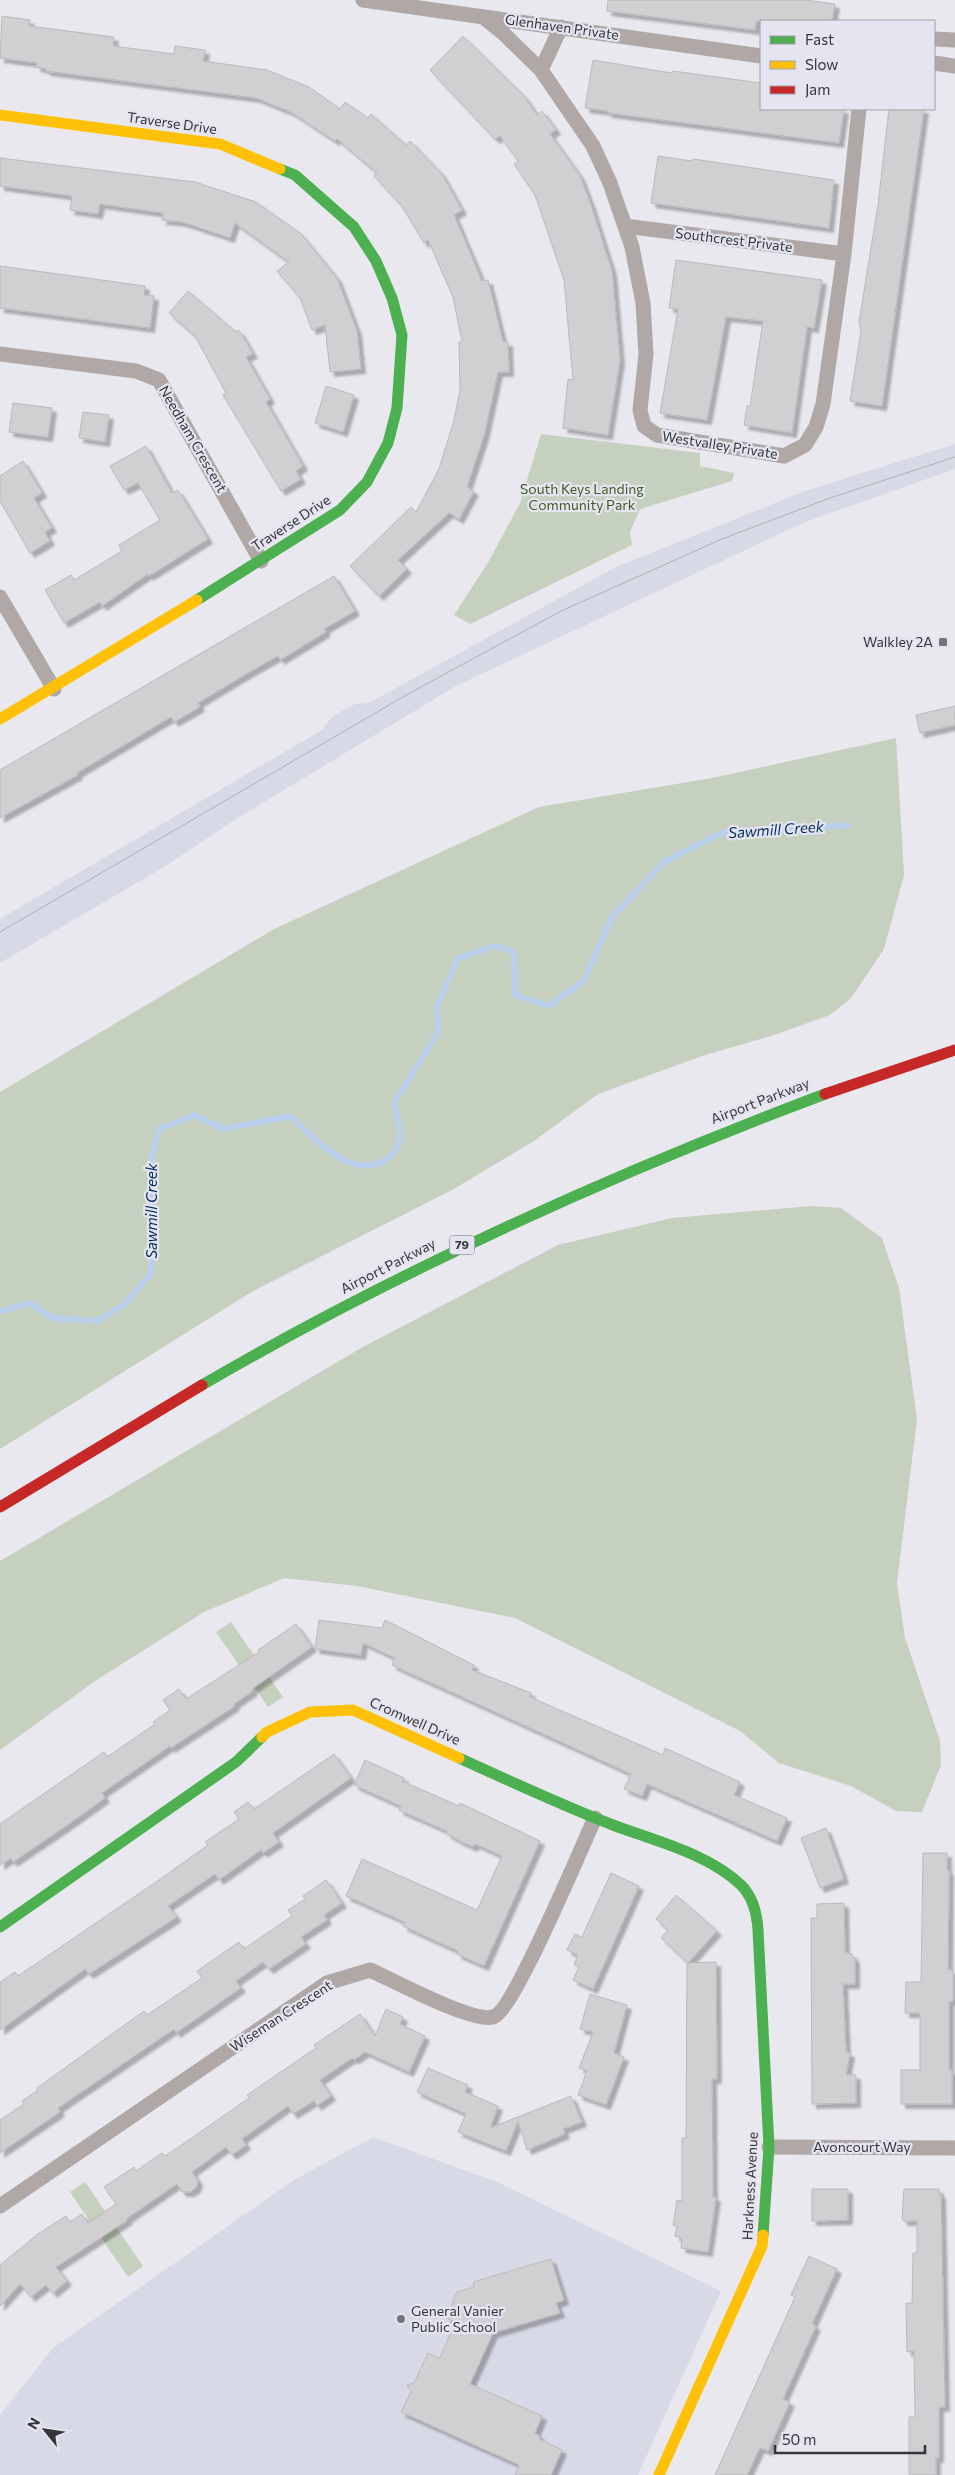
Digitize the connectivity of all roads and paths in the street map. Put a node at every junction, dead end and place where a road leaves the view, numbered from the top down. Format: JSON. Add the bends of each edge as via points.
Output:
{"nodes":[{"id":1,"x":363,"y":0,"type":"edge"},
{"id":2,"x":482,"y":16,"type":"junction"},
{"id":3,"x":561,"y":26,"type":"junction"},
{"id":4,"x":935,"y":39,"type":"edge"},
{"id":5,"x":955,"y":40,"type":"edge"},
{"id":6,"x":760,"y":56,"type":"edge"},
{"id":7,"x":935,"y":63,"type":"edge"},
{"id":8,"x":955,"y":66,"type":"edge"},
{"id":9,"x":541,"y":70,"type":"junction"},
{"id":10,"x":859,"y":110,"type":"edge"},
{"id":11,"x":0,"y":115,"type":"edge"},
{"id":12,"x":625,"y":226,"type":"junction"},
{"id":13,"x":844,"y":254,"type":"junction"},
{"id":14,"x":0,"y":354,"type":"edge"},
{"id":15,"x":261,"y":561,"type":"junction"},
{"id":16,"x":0,"y":597,"type":"edge"},
{"id":17,"x":54,"y":689,"type":"junction"},
{"id":18,"x":0,"y":719,"type":"edge"},
{"id":19,"x":955,"y":1050,"type":"edge"},
{"id":20,"x":0,"y":1507,"type":"edge"},
{"id":21,"x":595,"y":1818,"type":"junction"},
{"id":22,"x":757,"y":1907,"type":"joint"},
{"id":23,"x":0,"y":1927,"type":"edge"},
{"id":24,"x":769,"y":2147,"type":"junction"},
{"id":25,"x":955,"y":2148,"type":"edge"},
{"id":26,"x":0,"y":2206,"type":"edge"},
{"id":27,"x":659,"y":2475,"type":"edge"}],
"edges":[{"from":1,"to":2,"type":"street","name":"Glenhaven Private"},
{"from":2,"to":3,"type":"street","name":"Glenhaven Private"},
{"from":2,"to":9,"type":"street","name":"Westvalley Private"},
{"from":3,"to":6,"type":"street","name":"Glenhaven Private"},
{"from":3,"to":9,"type":"street"},
{"from":4,"to":5,"type":"street"},
{"from":7,"to":8,"type":"street"},
{"from":9,"to":12,"type":"street","name":"Westvalley Private","via":[[593,146]]},
{"from":10,"to":13,"type":"street","name":"Westvalley Private"},
{"from":11,"to":15,"type":"main road","name":"Traverse Drive","via":[[220,144],[295,175],[354,227],[376,261],[392,298],[402,335],[397,408],[388,443],[367,482],[340,510]]},
{"from":12,"to":13,"type":"street","name":"Southcrest Private"},
{"from":12,"to":13,"type":"street","name":"Westvalley Private","via":[[643,303],[646,354],[640,410],[644,426],[657,435],[760,454],[784,456],[805,445],[816,427],[823,404]]},
{"from":14,"to":15,"type":"street","name":"Needham Crescent","via":[[136,372],[159,380]]},
{"from":15,"to":17,"type":"main road","name":"Traverse Drive"},
{"from":16,"to":17,"type":"street"},
{"from":17,"to":18,"type":"main road","name":"Traverse Drive"},
{"from":19,"to":20,"type":"main road","name":"Airport Parkway","number":"79","via":[[868,1077],[739,1124],[470,1241],[287,1335]]},
{"from":21,"to":22,"type":"main road","name":"Cromwell Drive","via":[[715,1868],[735,1880]]},
{"from":21,"to":23,"type":"main road","name":"Cromwell Drive","via":[[353,1710],[310,1712],[267,1732],[236,1762]]},
{"from":21,"to":26,"type":"street","name":"Wiseman Crescent","via":[[524,1974],[502,2011],[494,2017],[475,2017],[370,1970],[327,1983]]},
{"from":22,"to":24,"type":"main road","name":"Harkness Avenue"},
{"from":24,"to":25,"type":"street","name":"Avoncourt Way"},
{"from":24,"to":27,"type":"main road","name":"Harkness Avenue","via":[[762,2246]]}]}
